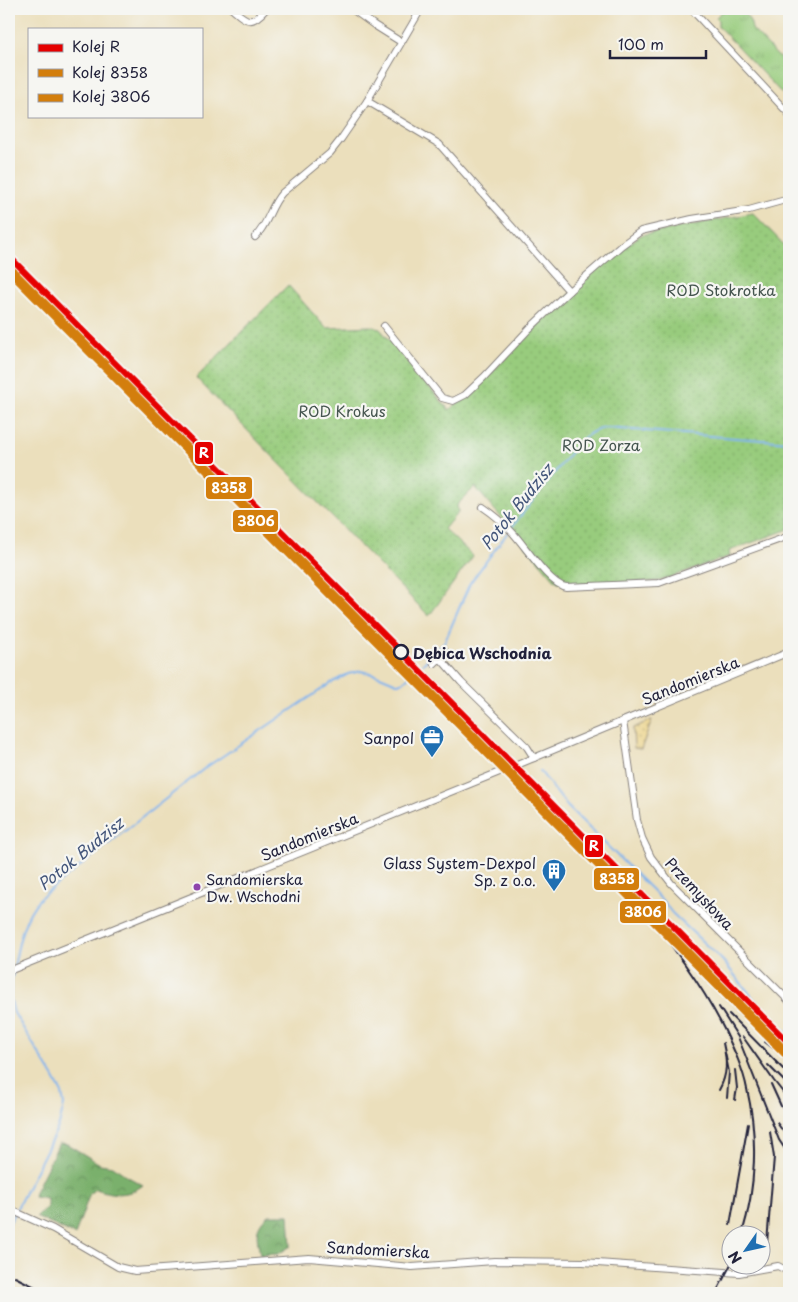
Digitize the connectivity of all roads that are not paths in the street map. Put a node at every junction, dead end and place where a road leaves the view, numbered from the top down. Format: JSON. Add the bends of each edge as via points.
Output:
{"nodes":[{"id":1,"x":232,"y":9,"type":"edge"},
{"id":2,"x":266,"y":9,"type":"edge"},
{"id":3,"x":352,"y":9,"type":"edge"},
{"id":4,"x":421,"y":9,"type":"edge"},
{"id":5,"x":691,"y":9,"type":"edge"},
{"id":6,"x":401,"y":42,"type":"junction"},
{"id":7,"x":367,"y":101,"type":"junction"},
{"id":8,"x":789,"y":114,"type":"edge"},
{"id":9,"x":789,"y":198,"type":"edge"},
{"id":10,"x":256,"y":237,"type":"dead end"},
{"id":11,"x":569,"y":291,"type":"junction"},
{"id":12,"x":384,"y":326,"type":"dead end"},
{"id":13,"x":484,"y":507,"type":"dead end"},
{"id":14,"x":789,"y":536,"type":"edge"},
{"id":15,"x":444,"y":650,"type":"dead end"},
{"id":16,"x":789,"y":652,"type":"edge"},
{"id":17,"x":440,"y":658,"type":"junction"},
{"id":18,"x":434,"y":664,"type":"dead end"},
{"id":19,"x":623,"y":721,"type":"junction"},
{"id":20,"x":534,"y":758,"type":"junction"},
{"id":21,"x":517,"y":765,"type":"dead end"},
{"id":22,"x":507,"y":769,"type":"dead end"},
{"id":23,"x":9,"y":971,"type":"edge"},
{"id":24,"x":789,"y":1001,"type":"edge"},
{"id":25,"x":10,"y":1209,"type":"edge"},
{"id":26,"x":789,"y":1272,"type":"edge"}],
"edges":[{"from":1,"to":2,"type":"street","via":[[251,21]]},
{"from":3,"to":6,"type":"street"},
{"from":4,"to":6,"type":"street"},
{"from":5,"to":8,"type":"street"},
{"from":6,"to":7,"type":"street"},
{"from":7,"to":10,"type":"street","via":[[330,153],[275,201]]},
{"from":7,"to":11,"type":"street","via":[[439,144]]},
{"from":9,"to":11,"type":"street","via":[[761,208],[641,231]]},
{"from":11,"to":12,"type":"street","via":[[484,377],[465,395],[453,401],[442,398]]},
{"from":13,"to":14,"type":"street","via":[[507,526],[554,583],[566,587],[659,583]]},
{"from":15,"to":17,"type":"street"},
{"from":16,"to":19,"type":"street","name":"Sandomierska"},
{"from":17,"to":18,"type":"street"},
{"from":17,"to":20,"type":"street"},
{"from":19,"to":20,"type":"street","name":"Sandomierska"},
{"from":19,"to":24,"type":"street","name":"Przemysłowa","via":[[637,820],[651,857],[671,883]]},
{"from":20,"to":21,"type":"street","name":"Sandomierska"},
{"from":22,"to":23,"type":"street","name":"Sandomierska"},
{"from":25,"to":26,"type":"street","name":"Sandomierska","via":[[53,1229],[118,1267],[135,1271],[309,1258],[412,1266],[583,1262],[740,1273],[778,1266]]}]}
